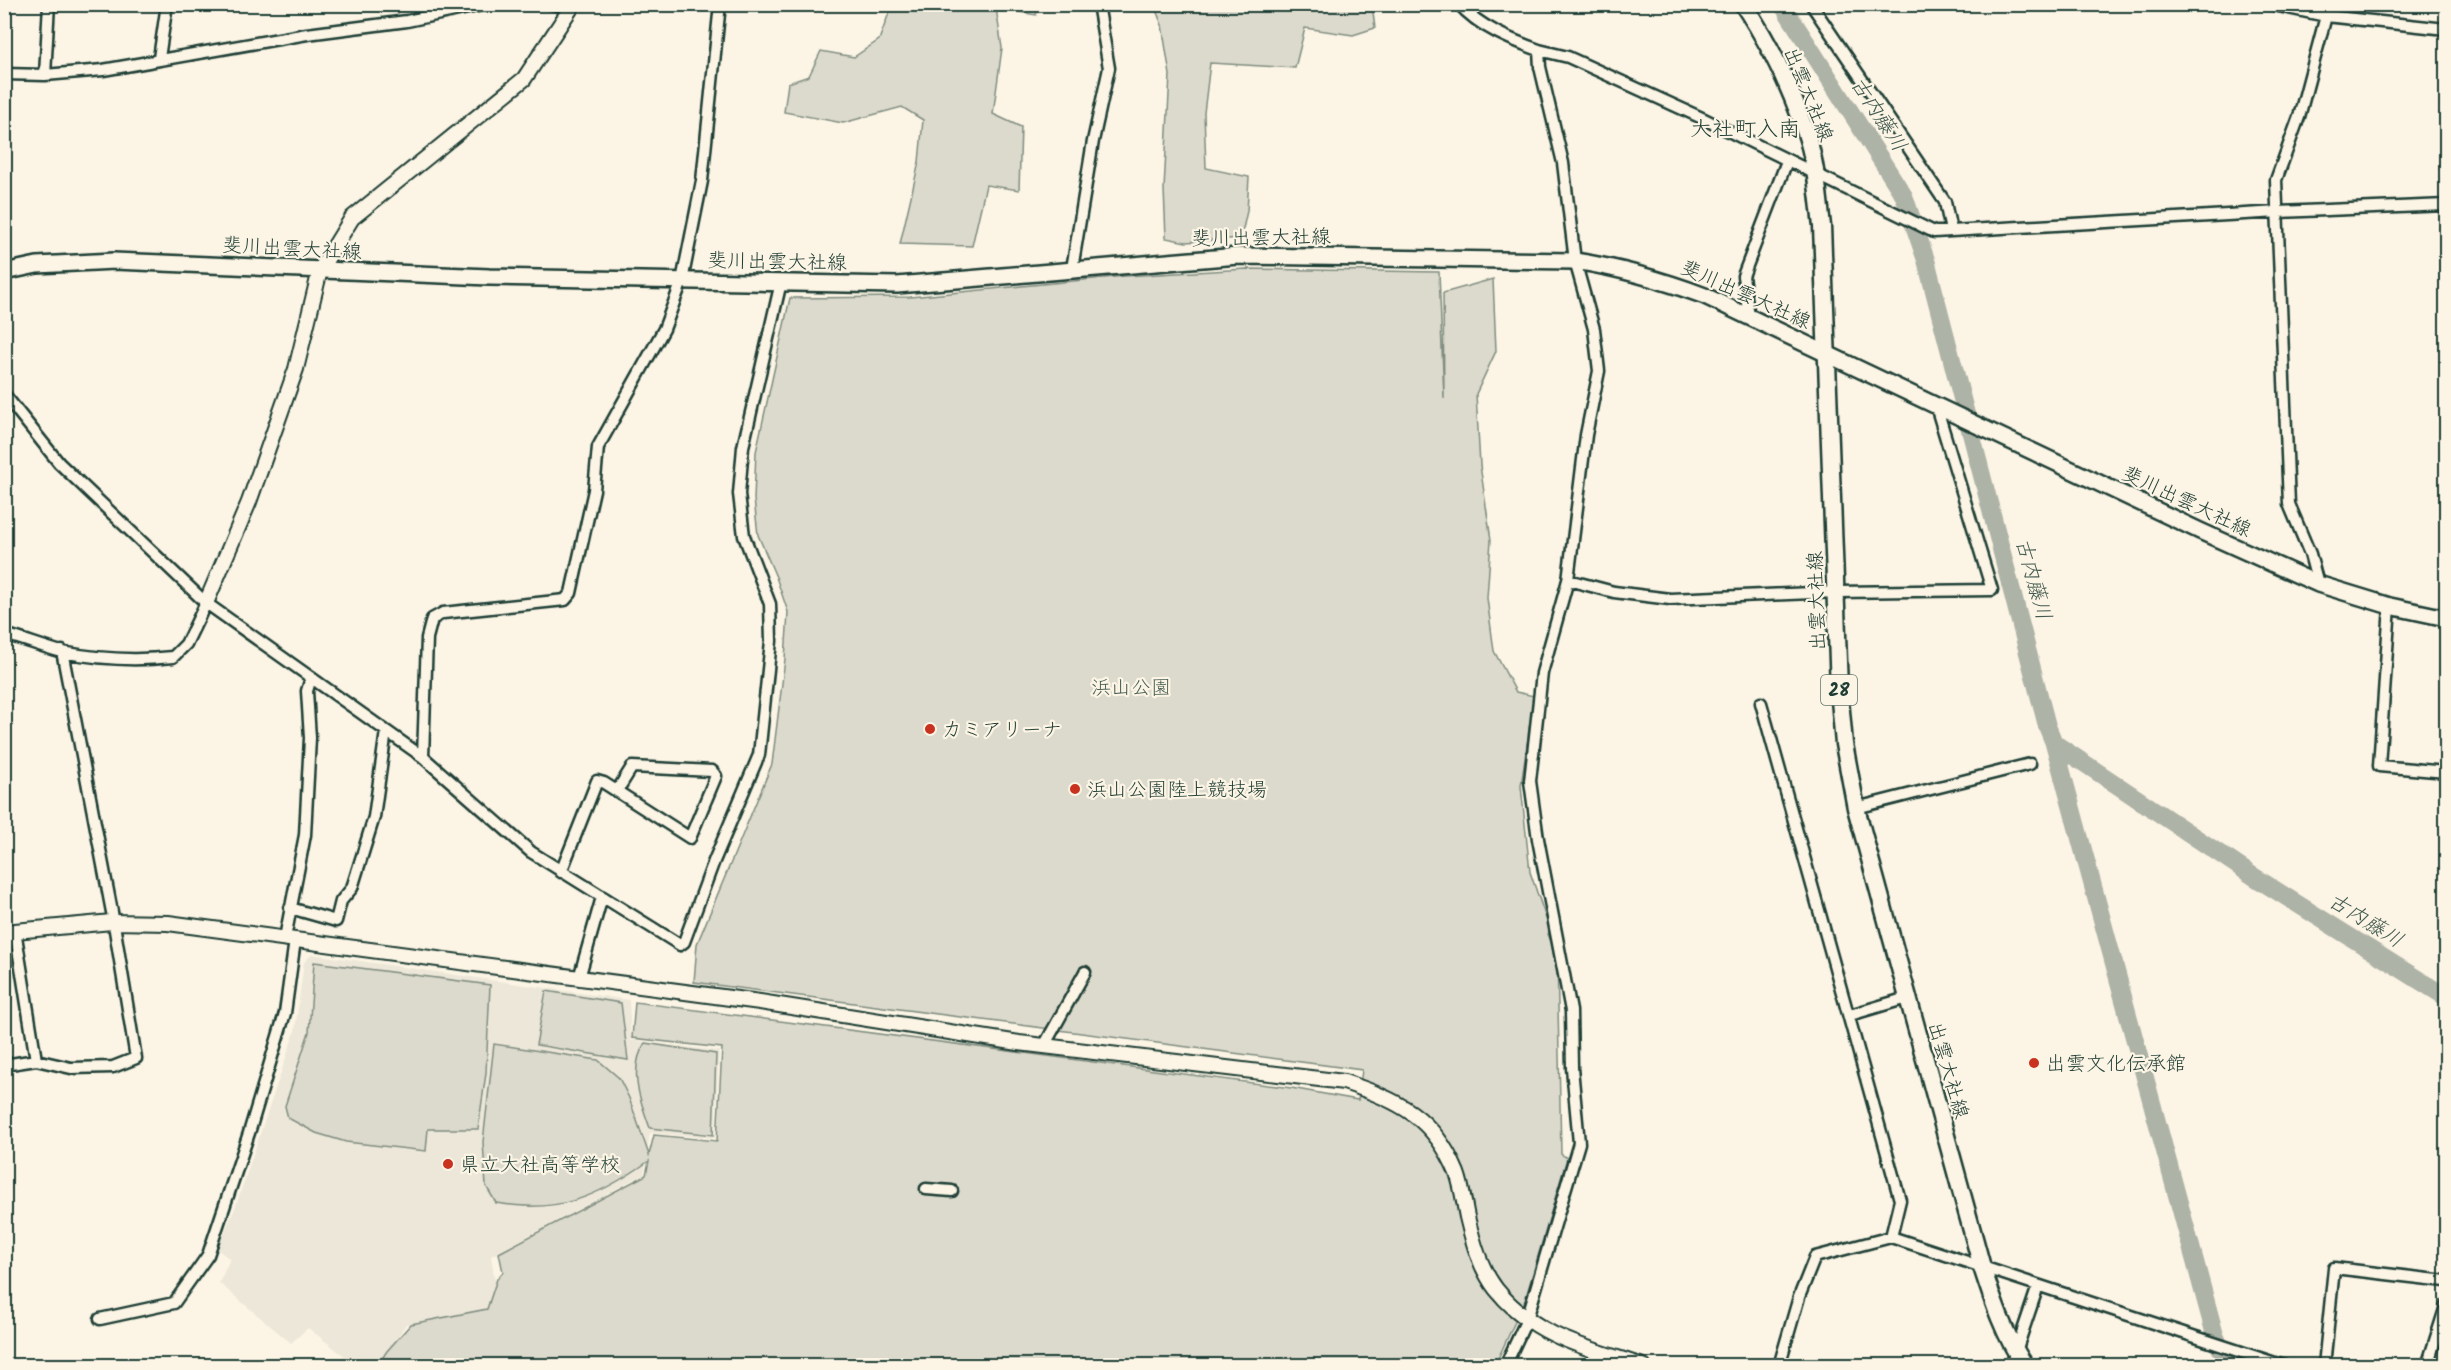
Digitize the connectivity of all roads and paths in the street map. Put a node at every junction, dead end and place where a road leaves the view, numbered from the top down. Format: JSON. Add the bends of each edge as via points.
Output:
{"nodes":[{"id":1,"x":49,"y":4,"type":"edge"},
{"id":2,"x":167,"y":4,"type":"edge"},
{"id":3,"x":487,"y":4,"type":"edge"},
{"id":4,"x":552,"y":4,"type":"edge"},
{"id":5,"x":720,"y":4,"type":"edge"},
{"id":6,"x":1098,"y":4,"type":"edge"},
{"id":7,"x":1459,"y":4,"type":"edge"},
{"id":8,"x":1743,"y":4,"type":"edge"},
{"id":9,"x":1811,"y":4,"type":"edge"},
{"id":10,"x":2269,"y":4,"type":"edge"},
{"id":11,"x":574,"y":6,"type":"edge"},
{"id":12,"x":2326,"y":16,"type":"junction"},
{"id":13,"x":2446,"y":29,"type":"edge"},
{"id":14,"x":1539,"y":50,"type":"junction"},
{"id":15,"x":159,"y":58,"type":"junction"},
{"id":16,"x":4,"y":74,"type":"edge"},
{"id":17,"x":45,"y":75,"type":"junction"},
{"id":18,"x":1787,"y":161,"type":"junction"},
{"id":19,"x":1816,"y":174,"type":"junction"},
{"id":20,"x":2446,"y":205,"type":"edge"},
{"id":21,"x":2279,"y":212,"type":"junction"},
{"id":22,"x":1950,"y":231,"type":"junction"},
{"id":23,"x":1575,"y":261,"type":"junction"},
{"id":24,"x":1072,"y":269,"type":"junction"},
{"id":25,"x":320,"y":270,"type":"junction"},
{"id":26,"x":4,"y":272,"type":"edge"},
{"id":27,"x":682,"y":280,"type":"junction"},
{"id":28,"x":781,"y":282,"type":"junction"},
{"id":29,"x":1749,"y":317,"type":"junction"},
{"id":30,"x":1827,"y":352,"type":"junction"},
{"id":31,"x":4,"y":394,"type":"edge"},
{"id":32,"x":1939,"y":408,"type":"junction"},
{"id":33,"x":1568,"y":580,"type":"junction"},
{"id":34,"x":2318,"y":584,"type":"junction"},
{"id":35,"x":1837,"y":592,"type":"junction"},
{"id":36,"x":206,"y":603,"type":"junction"},
{"id":37,"x":2390,"y":606,"type":"junction"},
{"id":38,"x":2446,"y":618,"type":"edge"},
{"id":39,"x":4,"y":634,"type":"edge"},
{"id":40,"x":62,"y":651,"type":"junction"},
{"id":41,"x":311,"y":678,"type":"junction"},
{"id":42,"x":1761,"y":704,"type":"dead end"},
{"id":43,"x":386,"y":731,"type":"junction"},
{"id":44,"x":423,"y":757,"type":"junction"},
{"id":45,"x":2030,"y":764,"type":"dead end"},
{"id":46,"x":2446,"y":772,"type":"edge"},
{"id":47,"x":617,"y":791,"type":"junction"},
{"id":48,"x":1856,"y":808,"type":"junction"},
{"id":49,"x":561,"y":872,"type":"junction"},
{"id":50,"x":602,"y":897,"type":"junction"},
{"id":51,"x":290,"y":908,"type":"junction"},
{"id":52,"x":112,"y":922,"type":"junction"},
{"id":53,"x":10,"y":931,"type":"edge"},
{"id":54,"x":290,"y":939,"type":"junction"},
{"id":55,"x":1085,"y":972,"type":"dead end"},
{"id":56,"x":579,"y":978,"type":"junction"},
{"id":57,"x":1907,"y":998,"type":"junction"},
{"id":58,"x":1850,"y":1015,"type":"junction"},
{"id":59,"x":1044,"y":1046,"type":"junction"},
{"id":60,"x":36,"y":1060,"type":"junction"},
{"id":61,"x":4,"y":1065,"type":"edge"},
{"id":62,"x":926,"y":1189,"type":"dead end"},
{"id":63,"x":952,"y":1191,"type":"dead end"},
{"id":64,"x":1891,"y":1237,"type":"junction"},
{"id":65,"x":1982,"y":1266,"type":"junction"},
{"id":66,"x":2446,"y":1281,"type":"edge"},
{"id":67,"x":2037,"y":1286,"type":"junction"},
{"id":68,"x":2446,"y":1306,"type":"edge"},
{"id":69,"x":100,"y":1318,"type":"dead end"},
{"id":70,"x":1527,"y":1319,"type":"junction"},
{"id":71,"x":2013,"y":1358,"type":"edge"},
{"id":72,"x":1505,"y":1365,"type":"edge"},
{"id":73,"x":1643,"y":1365,"type":"edge"},
{"id":74,"x":1779,"y":1365,"type":"edge"},
{"id":75,"x":2025,"y":1365,"type":"edge"},
{"id":76,"x":2284,"y":1365,"type":"edge"},
{"id":77,"x":2324,"y":1365,"type":"edge"},
{"id":78,"x":2427,"y":1365,"type":"edge"}],
"edges":[{"from":1,"to":17,"type":"street"},
{"from":2,"to":15,"type":"street"},
{"from":3,"to":15,"type":"street","via":[[408,21]]},
{"from":4,"to":11,"type":"street"},
{"from":5,"to":27,"type":"street","via":[[702,181]]},
{"from":6,"to":24,"type":"street","via":[[1109,68]]},
{"from":7,"to":14,"type":"street","via":[[1469,16]]},
{"from":8,"to":19,"type":"main road","name":"出雲大社線","number":"28","via":[[1778,66],[1806,131]]},
{"from":9,"to":22,"type":"street","via":[[1945,202]]},
{"from":10,"to":12,"type":"street"},
{"from":11,"to":25,"type":"street","via":[[524,79],[352,218]]},
{"from":12,"to":13,"type":"street"},
{"from":12,"to":21,"type":"street","via":[[2299,117],[2276,180]]},
{"from":14,"to":18,"type":"street","via":[[1568,57]]},
{"from":14,"to":23,"type":"street","via":[[1563,163]]},
{"from":15,"to":17,"type":"street","via":[[103,70]]},
{"from":16,"to":17,"type":"street"},
{"from":18,"to":19,"type":"street"},
{"from":18,"to":29,"type":"street","via":[[1743,276]]},
{"from":19,"to":22,"type":"street","via":[[1934,232]]},
{"from":19,"to":30,"type":"main road","name":"出雲大社線","number":"28"},
{"from":20,"to":21,"type":"street"},
{"from":21,"to":22,"type":"street"},
{"from":21,"to":34,"type":"street","via":[[2289,504]]},
{"from":23,"to":24,"type":"main road","name":"斐川出雲大社線","via":[[1238,256]]},
{"from":23,"to":29,"type":"main road","name":"斐川出雲大社線","via":[[1669,282]]},
{"from":23,"to":33,"type":"street","via":[[1594,329],[1599,371],[1586,435]]},
{"from":24,"to":28,"type":"main road","name":"斐川出雲大社線","via":[[897,285]]},
{"from":25,"to":26,"type":"main road","name":"斐川出雲大社線","via":[[114,261],[37,265]]},
{"from":25,"to":27,"type":"main road","name":"斐川出雲大社線"},
{"from":25,"to":36,"type":"street","via":[[296,369],[249,502]]},
{"from":27,"to":28,"type":"main road","name":"斐川出雲大社線"},
{"from":27,"to":44,"type":"street","via":[[664,329],[598,447],[594,490],[571,593],[565,600],[443,613],[432,619],[427,638]]},
{"from":28,"to":50,"type":"street","via":[[743,447],[739,494],[744,536],[770,604],[771,641],[759,755],[681,945]]},
{"from":29,"to":30,"type":"main road","name":"斐川出雲大社線"},
{"from":30,"to":32,"type":"main road","name":"斐川出雲大社線"},
{"from":30,"to":35,"type":"main road","name":"出雲大社線","number":"28"},
{"from":31,"to":36,"type":"street","via":[[58,463]]},
{"from":32,"to":34,"type":"main road","name":"斐川出雲大社線"},
{"from":32,"to":35,"type":"street","via":[[1992,590]]},
{"from":33,"to":35,"type":"street","via":[[1614,592],[1670,599]]},
{"from":33,"to":70,"type":"street","via":[[1542,673],[1530,781],[1570,1011],[1579,1143]]},
{"from":34,"to":37,"type":"main road","name":"斐川出雲大社線"},
{"from":35,"to":48,"type":"main road","name":"出雲大社線","number":"28","via":[[1839,689]]},
{"from":36,"to":40,"type":"street","via":[[186,644],[173,657],[135,659]]},
{"from":36,"to":41,"type":"street"},
{"from":37,"to":38,"type":"main road","name":"斐川出雲大社線"},
{"from":37,"to":46,"type":"street","via":[[2379,766]]},
{"from":39,"to":40,"type":"street"},
{"from":40,"to":52,"type":"street"},
{"from":41,"to":43,"type":"street"},
{"from":41,"to":51,"type":"street","via":[[307,691],[310,738],[305,835]]},
{"from":42,"to":58,"type":"street"},
{"from":43,"to":44,"type":"street"},
{"from":43,"to":51,"type":"street","via":[[374,817],[352,888],[341,902],[336,921]]},
{"from":44,"to":49,"type":"street","via":[[531,852]]},
{"from":45,"to":48,"type":"street"},
{"from":47,"to":47,"type":"street","via":[[690,838],[716,776],[712,771],[632,767]]},
{"from":47,"to":49,"type":"street","via":[[597,781]]},
{"from":48,"to":57,"type":"main road","name":"出雲大社線","number":"28"},
{"from":49,"to":50,"type":"street"},
{"from":50,"to":56,"type":"street"},
{"from":51,"to":54,"type":"street"},
{"from":52,"to":53,"type":"street"},
{"from":52,"to":54,"type":"street","via":[[168,923]]},
{"from":52,"to":60,"type":"street","via":[[136,1058],[113,1067],[92,1068]]},
{"from":53,"to":60,"type":"street"},
{"from":54,"to":56,"type":"street"},
{"from":54,"to":69,"type":"street","via":[[285,1013],[208,1255],[174,1303]]},
{"from":55,"to":59,"type":"street"},
{"from":56,"to":59,"type":"street"},
{"from":57,"to":58,"type":"street"},
{"from":57,"to":65,"type":"main road","name":"出雲大社線","number":"28"},
{"from":58,"to":64,"type":"street","via":[[1900,1200]]},
{"from":59,"to":70,"type":"street","via":[[1344,1083],[1379,1094],[1413,1112],[1443,1146],[1457,1174],[1482,1266],[1496,1289]]},
{"from":60,"to":61,"type":"street"},
{"from":62,"to":63,"type":"street"},
{"from":64,"to":65,"type":"street"},
{"from":64,"to":74,"type":"street","via":[[1815,1257]]},
{"from":65,"to":67,"type":"street"},
{"from":65,"to":71,"type":"main road","name":"出雲大社線","number":"28"},
{"from":66,"to":77,"type":"street","via":[[2334,1268]]},
{"from":67,"to":71,"type":"street"},
{"from":67,"to":76,"type":"street"},
{"from":68,"to":78,"type":"street"},
{"from":70,"to":72,"type":"street"},
{"from":70,"to":73,"type":"street","via":[[1561,1340]]},
{"from":71,"to":75,"type":"main road","name":"出雲大社線","number":"28"}]}
